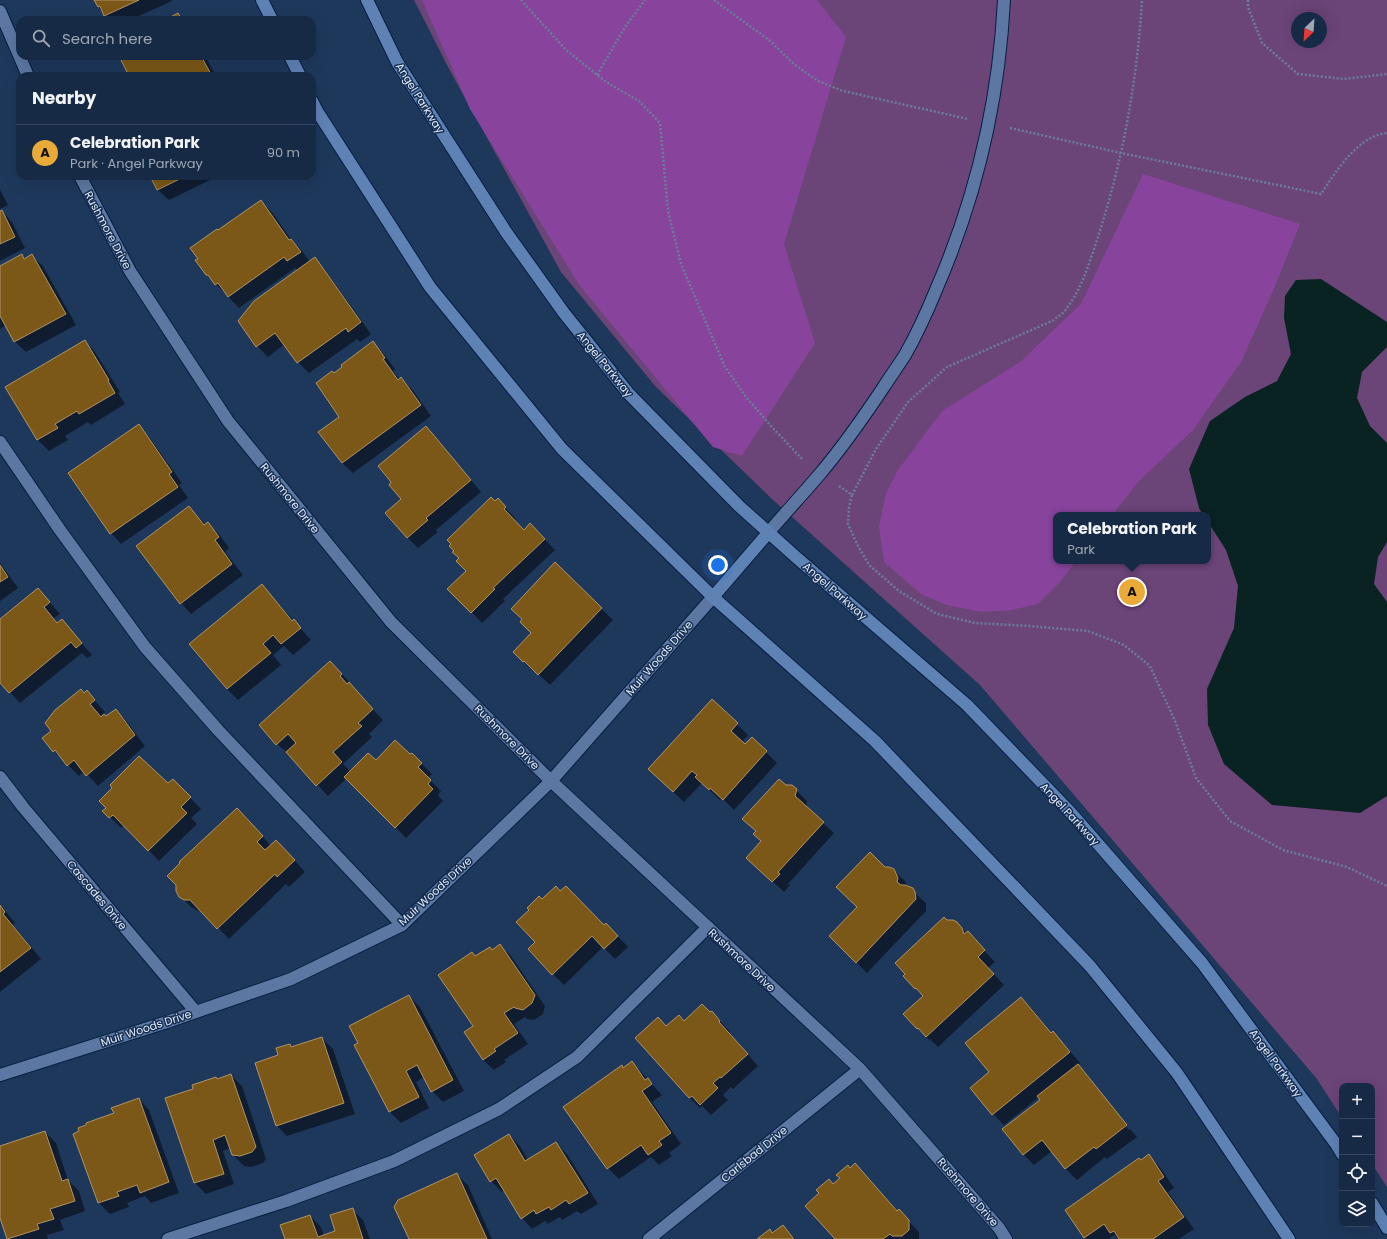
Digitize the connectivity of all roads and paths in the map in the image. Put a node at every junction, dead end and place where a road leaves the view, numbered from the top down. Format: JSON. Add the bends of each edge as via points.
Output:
{"nodes":[{"id":1,"x":262,"y":0,"type":"edge"},
{"id":2,"x":367,"y":0,"type":"edge"},
{"id":3,"x":520,"y":0,"type":"edge"},
{"id":4,"x":645,"y":0,"type":"edge"},
{"id":5,"x":714,"y":0,"type":"edge"},
{"id":6,"x":1004,"y":0,"type":"edge"},
{"id":7,"x":1142,"y":0,"type":"edge"},
{"id":8,"x":1248,"y":0,"type":"edge"},
{"id":9,"x":0,"y":11,"type":"edge"},
{"id":10,"x":270,"y":16,"type":"edge"},
{"id":11,"x":16,"y":48,"type":"edge"},
{"id":12,"x":21,"y":60,"type":"edge"},
{"id":13,"x":292,"y":60,"type":"edge"},
{"id":14,"x":26,"y":72,"type":"edge"},
{"id":15,"x":298,"y":72,"type":"edge"},
{"id":16,"x":1387,"y":74,"type":"edge"},
{"id":17,"x":597,"y":75,"type":"junction"},
{"id":18,"x":316,"y":109,"type":"edge"},
{"id":19,"x":988,"y":123,"type":"junction"},
{"id":20,"x":1387,"y":133,"type":"edge"},
{"id":21,"x":1121,"y":153,"type":"junction"},
{"id":22,"x":82,"y":180,"type":"edge"},
{"id":23,"x":0,"y":442,"type":"edge"},
{"id":24,"x":819,"y":475,"type":"junction"},
{"id":25,"x":852,"y":494,"type":"junction"},
{"id":26,"x":769,"y":532,"type":"junction"},
{"id":27,"x":713,"y":597,"type":"junction"},
{"id":28,"x":0,"y":777,"type":"edge"},
{"id":29,"x":551,"y":781,"type":"junction"},
{"id":30,"x":1387,"y":886,"type":"edge"},
{"id":31,"x":402,"y":925,"type":"junction"},
{"id":32,"x":708,"y":927,"type":"junction"},
{"id":33,"x":196,"y":1012,"type":"junction"},
{"id":34,"x":860,"y":1069,"type":"junction"},
{"id":35,"x":0,"y":1075,"type":"edge"},
{"id":36,"x":1339,"y":1150,"type":"edge"},
{"id":37,"x":1375,"y":1208,"type":"edge"},
{"id":38,"x":1387,"y":1228,"type":"edge"},
{"id":39,"x":1004,"y":1238,"type":"edge"},
{"id":40,"x":168,"y":1239,"type":"edge"},
{"id":41,"x":649,"y":1239,"type":"edge"},
{"id":42,"x":1289,"y":1239,"type":"edge"}],
"edges":[{"from":1,"to":10,"type":"main road"},
{"from":2,"to":26,"type":"main road","name":"Angel Parkway","via":[[397,62],[506,232],[564,313],[629,394],[739,506]]},
{"from":3,"to":17,"type":"path","via":[[565,49]]},
{"from":4,"to":17,"type":"path","via":[[624,28]]},
{"from":5,"to":19,"type":"path","via":[[769,40],[795,65],[818,81],[843,91]]},
{"from":6,"to":19,"type":"street","via":[[1003,25]]},
{"from":7,"to":21,"type":"path","via":[[1132,96]]},
{"from":8,"to":16,"type":"path","via":[[1248,7],[1262,43],[1298,74],[1344,79]]},
{"from":9,"to":11,"type":"street"},
{"from":12,"to":14,"type":"street"},
{"from":13,"to":15,"type":"main road"},
{"from":17,"to":24,"type":"path","via":[[639,101],[660,123],[668,211],[681,264],[725,367],[771,426]]},
{"from":18,"to":27,"type":"main road","via":[[430,287],[562,449]]},
{"from":19,"to":21,"type":"path"},
{"from":19,"to":24,"type":"street","via":[[968,205],[948,262],[924,318],[905,356]]},
{"from":20,"to":21,"type":"path","via":[[1362,143],[1340,167],[1321,194]]},
{"from":21,"to":25,"type":"path","via":[[1103,221],[1082,282],[1065,311],[1052,321],[947,367],[908,402],[876,449]]},
{"from":22,"to":29,"type":"street","name":"Rushmore Drive","via":[[130,271],[228,422],[390,622]]},
{"from":23,"to":31,"type":"street","via":[[145,647],[218,730]]},
{"from":24,"to":25,"type":"path"},
{"from":24,"to":26,"type":"street"},
{"from":25,"to":30,"type":"path","via":[[848,524],[857,544],[869,565],[899,591],[937,614],[975,624],[1088,630],[1124,645],[1150,666],[1175,720],[1196,778],[1230,820],[1283,850],[1347,867]]},
{"from":26,"to":27,"type":"main road"},
{"from":26,"to":36,"type":"main road","name":"Angel Parkway","via":[[967,705],[1071,813],[1202,963]]},
{"from":27,"to":29,"type":"street","name":"Muir Woods Drive"},
{"from":27,"to":42,"type":"main road","via":[[875,741],[1090,966],[1177,1073]]},
{"from":28,"to":33,"type":"street","name":"Cascades Drive"},
{"from":29,"to":31,"type":"street","name":"Muir Woods Drive"},
{"from":29,"to":32,"type":"street","name":"Rushmore Drive"},
{"from":31,"to":33,"type":"street","name":"Muir Woods Drive","via":[[291,979]]},
{"from":32,"to":34,"type":"street","name":"Rushmore Drive"},
{"from":32,"to":40,"type":"street","via":[[577,1057],[498,1109],[394,1161],[286,1202]]},
{"from":33,"to":35,"type":"street","name":"Muir Woods Drive"},
{"from":34,"to":39,"type":"street","name":"Rushmore Drive","via":[[999,1228]]},
{"from":34,"to":41,"type":"street","name":"Carlsbad Drive"},
{"from":37,"to":38,"type":"main road"}]}
